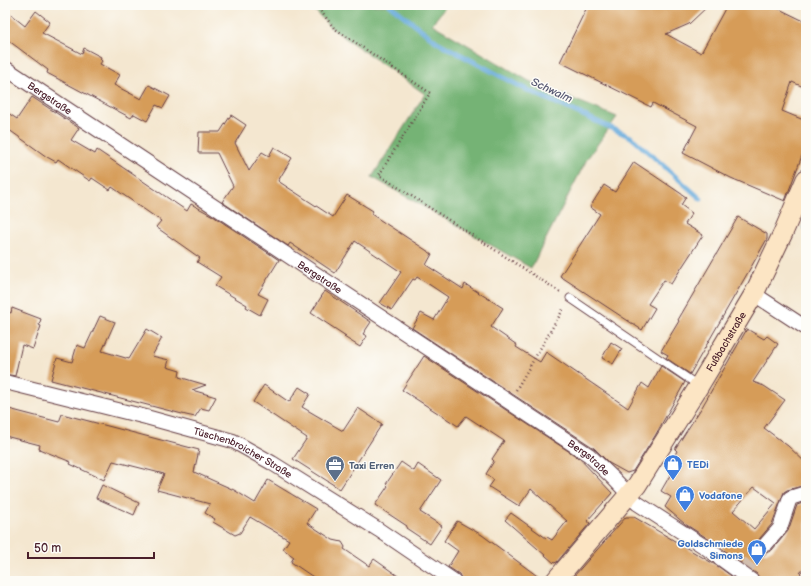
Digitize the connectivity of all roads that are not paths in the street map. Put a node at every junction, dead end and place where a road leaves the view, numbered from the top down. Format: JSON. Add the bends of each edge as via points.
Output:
{"nodes":[{"id":1,"x":5,"y":68,"type":"edge"},
{"id":2,"x":806,"y":179,"type":"edge"},
{"id":3,"x":754,"y":294,"type":"junction"},
{"id":4,"x":570,"y":298,"type":"road end"},
{"id":5,"x":806,"y":328,"type":"edge"},
{"id":6,"x":5,"y":382,"type":"edge"},
{"id":7,"x":699,"y":386,"type":"junction"},
{"id":8,"x":806,"y":493,"type":"edge"},
{"id":9,"x":628,"y":495,"type":"junction"},
{"id":10,"x":766,"y":544,"type":"tunnel mouth"},
{"id":11,"x":454,"y":581,"type":"edge"},
{"id":12,"x":555,"y":581,"type":"edge"},
{"id":13,"x":752,"y":581,"type":"edge"}],
"edges":[{"from":1,"to":9,"type":"street","name":"Bergstraße","via":[[589,455]]},
{"from":2,"to":3,"type":"street","name":"Fußbachstraße"},
{"from":3,"to":5,"type":"street"},
{"from":3,"to":7,"type":"street","name":"Fußbachstraße"},
{"from":4,"to":7,"type":"lane","via":[[594,319]]},
{"from":6,"to":11,"type":"street","name":"Tüschenbroicher Straße","via":[[232,441],[379,530]]},
{"from":7,"to":9,"type":"street","name":"Fußbachstraße","via":[[637,485]]},
{"from":8,"to":10,"type":"street","via":[[790,498],[780,528]]},
{"from":9,"to":12,"type":"street","name":"Fußbachstraße"},
{"from":9,"to":13,"type":"street","name":"Bergstraße","via":[[636,503]]}]}
